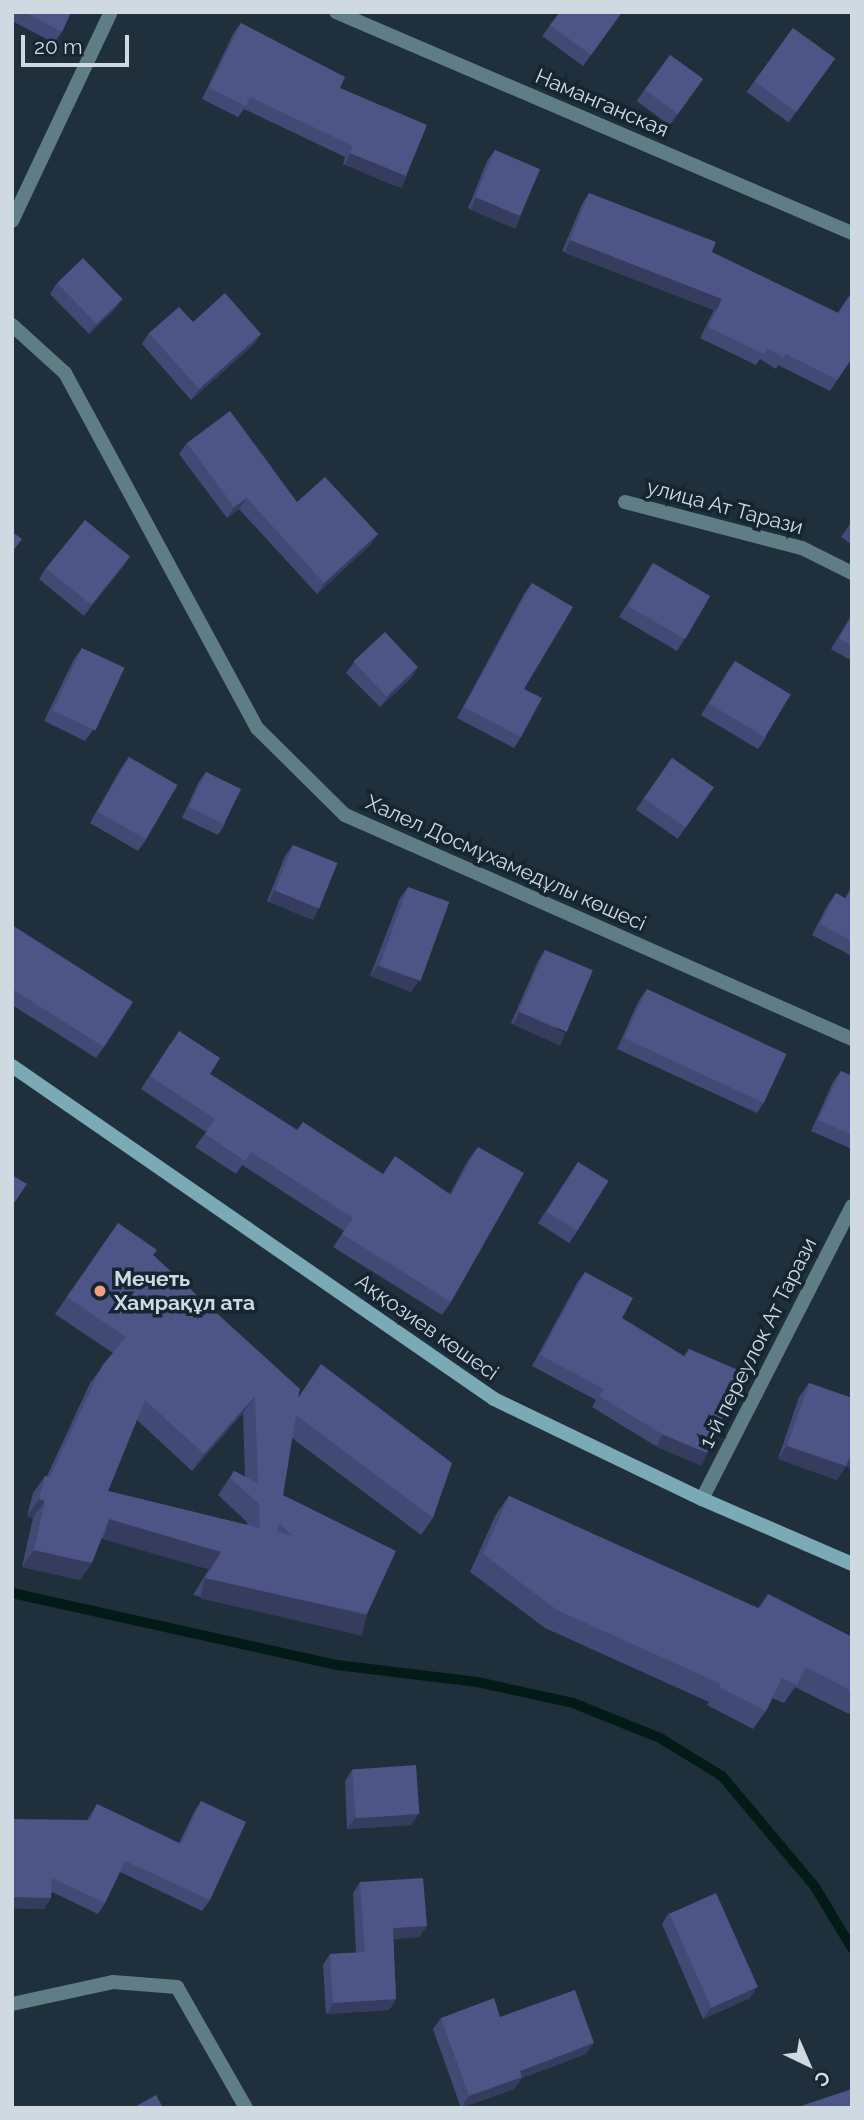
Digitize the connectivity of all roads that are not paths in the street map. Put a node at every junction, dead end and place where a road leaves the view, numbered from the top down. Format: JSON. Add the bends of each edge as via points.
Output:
{"nodes":[{"id":1,"x":111,"y":12,"type":"edge"},
{"id":2,"x":336,"y":12,"type":"edge"},
{"id":3,"x":12,"y":221,"type":"edge"},
{"id":4,"x":852,"y":233,"type":"edge"},
{"id":5,"x":12,"y":326,"type":"edge"},
{"id":6,"x":625,"y":502,"type":"dead end"},
{"id":7,"x":852,"y":573,"type":"edge"},
{"id":8,"x":852,"y":1039,"type":"edge"},
{"id":9,"x":12,"y":1066,"type":"edge"},
{"id":10,"x":852,"y":1206,"type":"edge"},
{"id":11,"x":702,"y":1499,"type":"junction"},
{"id":12,"x":852,"y":1563,"type":"edge"},
{"id":13,"x":12,"y":2004,"type":"edge"},
{"id":14,"x":246,"y":2108,"type":"edge"}],
"edges":[{"from":1,"to":3,"type":"street"},
{"from":2,"to":4,"type":"street","name":"Наманганская"},
{"from":5,"to":8,"type":"street","name":"Халел Досмұхамедұлы көшесі","via":[[65,373],[257,728],[345,815]]},
{"from":6,"to":7,"type":"street","name":"улица Ат Тарази","via":[[802,548]]},
{"from":9,"to":11,"type":"main road","name":"Аққозиев көшесі","via":[[494,1399]]},
{"from":10,"to":11,"type":"street","name":"1-й переулок Ат Тарази"},
{"from":11,"to":12,"type":"main road","name":"Аққозиев көшесі"},
{"from":13,"to":14,"type":"street","via":[[113,1982],[177,1987]]}]}
